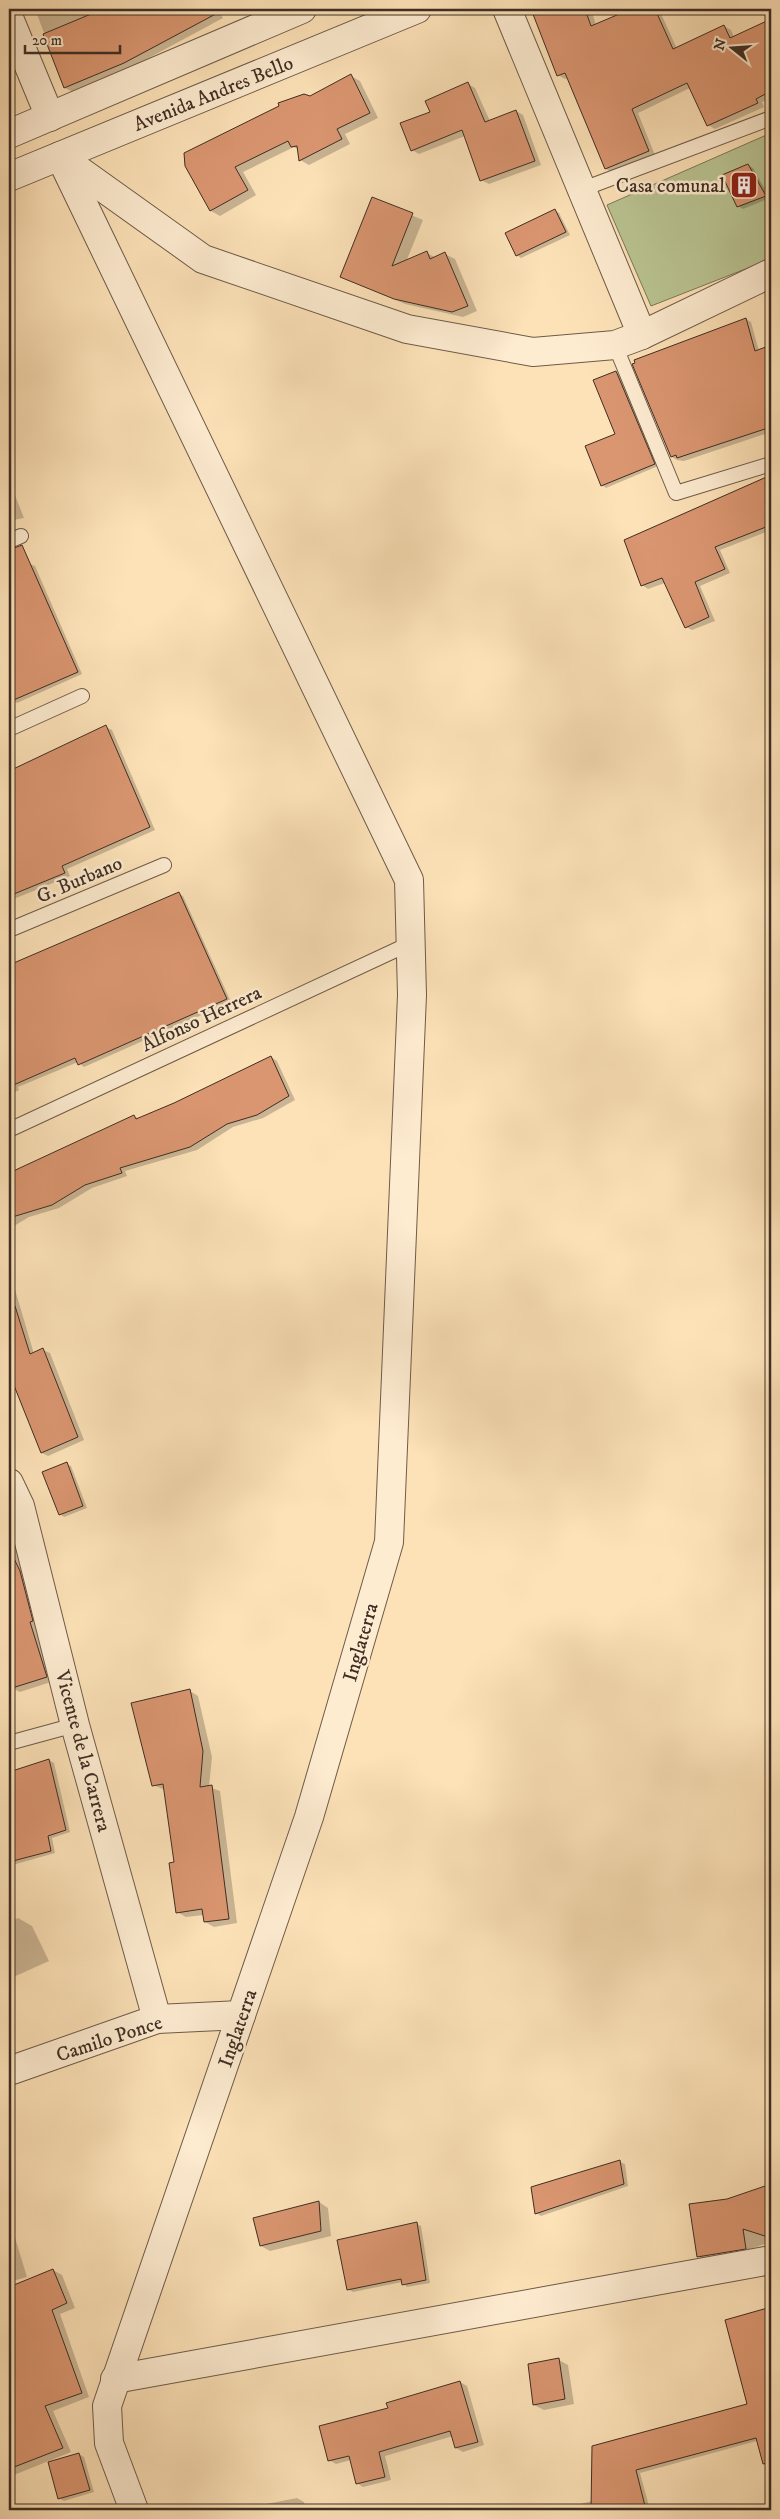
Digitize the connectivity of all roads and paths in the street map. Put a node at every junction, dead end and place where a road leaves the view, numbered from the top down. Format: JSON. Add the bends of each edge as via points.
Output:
{"nodes":[{"id":1,"x":300,"y":9,"type":"edge"},
{"id":2,"x":418,"y":9,"type":"edge"},
{"id":3,"x":507,"y":9,"type":"edge"},
{"id":4,"x":9,"y":18,"type":"edge"},
{"id":5,"x":50,"y":117,"type":"junction"},
{"id":6,"x":771,"y":118,"type":"edge"},
{"id":7,"x":9,"y":134,"type":"edge"},
{"id":8,"x":60,"y":156,"type":"junction"},
{"id":9,"x":9,"y":177,"type":"edge"},
{"id":10,"x":583,"y":189,"type":"junction"},
{"id":11,"x":771,"y":272,"type":"edge"},
{"id":12,"x":642,"y":335,"type":"junction"},
{"id":13,"x":615,"y":345,"type":"junction"},
{"id":14,"x":771,"y":464,"type":"edge"},
{"id":15,"x":82,"y":696,"type":"dead end"},
{"id":16,"x":9,"y":729,"type":"edge"},
{"id":17,"x":164,"y":866,"type":"dead end"},
{"id":18,"x":9,"y":930,"type":"edge"},
{"id":19,"x":411,"y":943,"type":"junction"},
{"id":20,"x":9,"y":1130,"type":"edge"},
{"id":21,"x":9,"y":1483,"type":"edge"},
{"id":22,"x":75,"y":1725,"type":"junction"},
{"id":23,"x":9,"y":1743,"type":"edge"},
{"id":24,"x":241,"y":2015,"type":"junction"},
{"id":25,"x":157,"y":2019,"type":"junction"},
{"id":26,"x":9,"y":2071,"type":"edge"},
{"id":27,"x":771,"y":2260,"type":"edge"},
{"id":28,"x":115,"y":2379,"type":"junction"},
{"id":29,"x":134,"y":2510,"type":"edge"}],
"edges":[{"from":1,"to":5,"type":"street","name":"Avenida Andres Bello"},
{"from":2,"to":8,"type":"street","name":"Avenida Andres Bello"},
{"from":3,"to":10,"type":"street"},
{"from":4,"to":5,"type":"street"},
{"from":5,"to":7,"type":"street","name":"Avenida Andres Bello"},
{"from":6,"to":10,"type":"lane"},
{"from":8,"to":9,"type":"street","name":"Avenida Andres Bello"},
{"from":8,"to":13,"type":"street","via":[[203,260],[407,329],[533,352]]},
{"from":8,"to":19,"type":"street","name":"Inglaterra","via":[[409,880]]},
{"from":10,"to":12,"type":"street"},
{"from":11,"to":12,"type":"street"},
{"from":12,"to":13,"type":"street"},
{"from":13,"to":14,"type":"lane","via":[[676,493]]},
{"from":15,"to":16,"type":"lane"},
{"from":17,"to":18,"type":"lane","name":"G. Burbano"},
{"from":19,"to":20,"type":"lane","name":"Alfonso Herrera"},
{"from":19,"to":24,"type":"street","name":"Inglaterra","via":[[412,995],[389,1542],[309,1816]]},
{"from":21,"to":22,"type":"street","name":"Vicente de la Carrera","via":[[20,1506]]},
{"from":22,"to":23,"type":"lane"},
{"from":22,"to":25,"type":"street","name":"Vicente de la Carrera"},
{"from":24,"to":25,"type":"street","name":"Camilo Ponce"},
{"from":24,"to":28,"type":"street","name":"Inglaterra"},
{"from":25,"to":26,"type":"street","name":"Camilo Ponce"},
{"from":27,"to":28,"type":"street"},
{"from":28,"to":29,"type":"street","name":"Inglaterra","via":[[107,2406],[109,2443]]}]}
